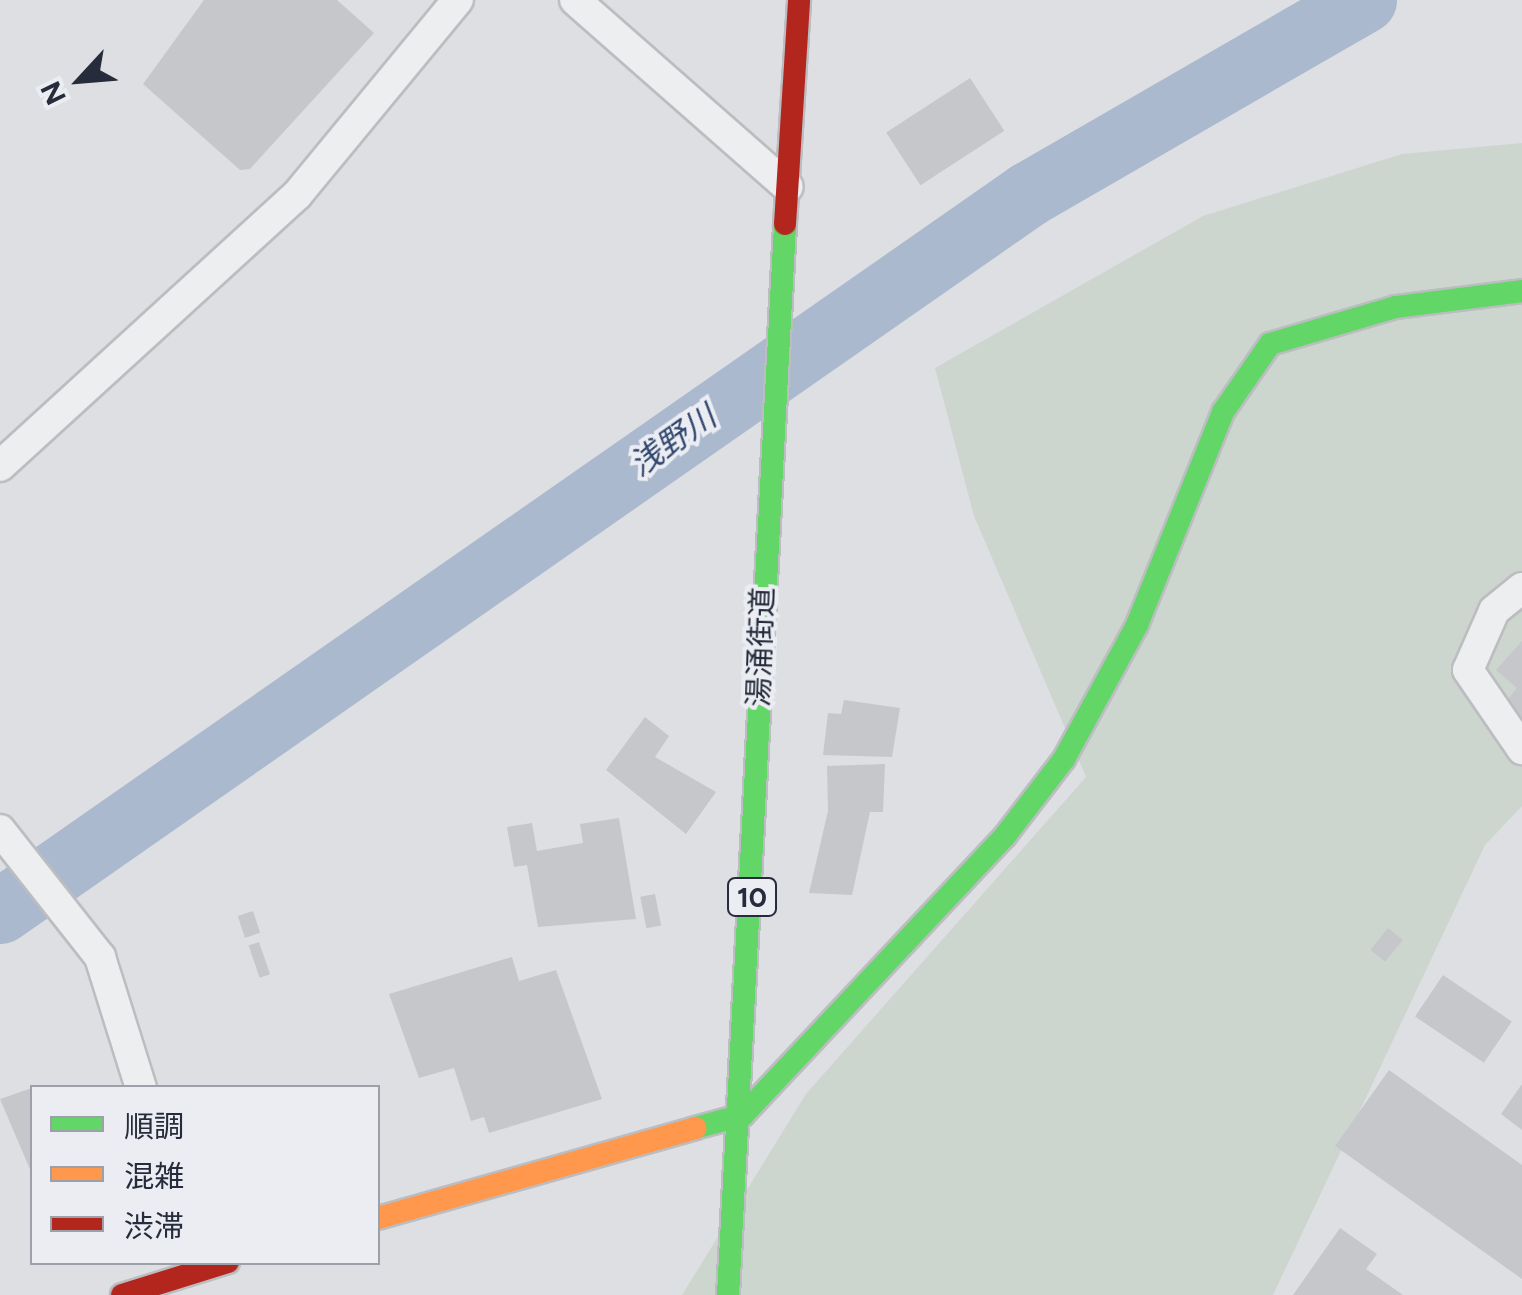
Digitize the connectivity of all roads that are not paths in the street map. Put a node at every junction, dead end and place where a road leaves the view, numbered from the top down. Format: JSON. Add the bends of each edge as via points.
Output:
{"nodes":[{"id":1,"x":458,"y":0,"type":"edge"},
{"id":2,"x":575,"y":0,"type":"edge"},
{"id":3,"x":798,"y":0,"type":"edge"},
{"id":4,"x":788,"y":187,"type":"junction"},
{"id":5,"x":1522,"y":291,"type":"edge"},
{"id":6,"x":0,"y":466,"type":"edge"},
{"id":7,"x":1522,"y":588,"type":"edge"},
{"id":8,"x":1522,"y":749,"type":"edge"},
{"id":9,"x":0,"y":830,"type":"edge"},
{"id":10,"x":141,"y":1085,"type":"edge"},
{"id":11,"x":744,"y":1115,"type":"junction"},
{"id":12,"x":380,"y":1217,"type":"edge"},
{"id":13,"x":209,"y":1273,"type":"edge"},
{"id":14,"x":122,"y":1295,"type":"edge"},
{"id":15,"x":728,"y":1295,"type":"edge"}],
"edges":[{"from":1,"to":6,"type":"street","via":[[297,195]]},
{"from":2,"to":4,"type":"street"},
{"from":3,"to":4,"type":"street","name":"湯涌街道","number":"10"},
{"from":4,"to":11,"type":"street","name":"湯涌街道","number":"10","via":[[767,499]]},
{"from":5,"to":11,"type":"street","via":[[1396,308],[1270,344],[1223,412],[1138,625],[1064,759],[1005,836]]},
{"from":7,"to":8,"type":"street","via":[[1494,611],[1468,670]]},
{"from":9,"to":10,"type":"street","via":[[100,957]]},
{"from":11,"to":12,"type":"street"},
{"from":11,"to":15,"type":"street","name":"湯涌街道","number":"10"},
{"from":13,"to":14,"type":"street"}]}
